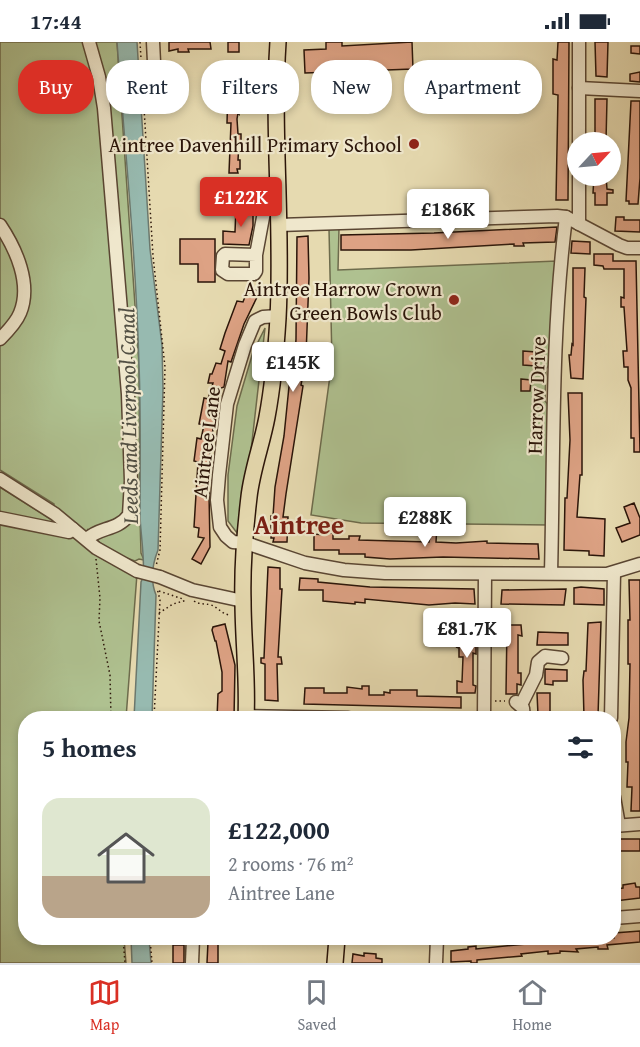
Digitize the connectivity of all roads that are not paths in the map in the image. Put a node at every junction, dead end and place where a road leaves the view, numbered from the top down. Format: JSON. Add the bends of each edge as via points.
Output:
{"nodes":[{"id":1,"x":89,"y":42,"type":"edge"},
{"id":2,"x":153,"y":42,"type":"edge"},
{"id":3,"x":278,"y":42,"type":"edge"},
{"id":4,"x":579,"y":42,"type":"edge"},
{"id":5,"x":154,"y":60,"type":"edge"},
{"id":6,"x":579,"y":88,"type":"junction"},
{"id":7,"x":640,"y":91,"type":"edge"},
{"id":8,"x":579,"y":132,"type":"edge"},
{"id":9,"x":579,"y":186,"type":"edge"},
{"id":10,"x":278,"y":206,"type":"junction"},
{"id":11,"x":566,"y":217,"type":"junction"},
{"id":12,"x":579,"y":224,"type":"junction"},
{"id":13,"x":0,"y":225,"type":"edge"},
{"id":14,"x":279,"y":225,"type":"junction"},
{"id":15,"x":640,"y":248,"type":"edge"},
{"id":16,"x":278,"y":258,"type":"junction"},
{"id":17,"x":278,"y":316,"type":"junction"},
{"id":18,"x":0,"y":339,"type":"edge"},
{"id":19,"x":0,"y":479,"type":"edge"},
{"id":20,"x":0,"y":518,"type":"edge"},
{"id":21,"x":73,"y":529,"type":"junction"},
{"id":22,"x":87,"y":539,"type":"junction"},
{"id":23,"x":246,"y":543,"type":"junction"},
{"id":24,"x":640,"y":564,"type":"edge"},
{"id":25,"x":551,"y":573,"type":"junction"},
{"id":26,"x":614,"y":573,"type":"junction"},
{"id":27,"x":485,"y":574,"type":"junction"},
{"id":28,"x":243,"y":609,"type":"junction"},
{"id":29,"x":562,"y":658,"type":"dead end"},
{"id":30,"x":246,"y":711,"type":"edge"},
{"id":31,"x":484,"y":711,"type":"edge"},
{"id":32,"x":523,"y":711,"type":"edge"},
{"id":33,"x":611,"y":711,"type":"edge"},
{"id":34,"x":640,"y":824,"type":"edge"},
{"id":35,"x":621,"y":825,"type":"edge"},
{"id":36,"x":640,"y":916,"type":"edge"},
{"id":37,"x":621,"y":917,"type":"edge"},
{"id":38,"x":193,"y":945,"type":"edge"},
{"id":39,"x":336,"y":945,"type":"edge"},
{"id":40,"x":437,"y":945,"type":"edge"},
{"id":41,"x":192,"y":963,"type":"edge"},
{"id":42,"x":335,"y":963,"type":"edge"},
{"id":43,"x":436,"y":963,"type":"edge"}],
"edges":[{"from":1,"to":22,"type":"street","via":[[104,108],[128,394],[131,481],[129,515],[117,526]]},
{"from":2,"to":5,"type":"street"},
{"from":3,"to":10,"type":"main road"},
{"from":4,"to":6,"type":"street"},
{"from":6,"to":7,"type":"street"},
{"from":6,"to":8,"type":"street"},
{"from":9,"to":12,"type":"street"},
{"from":10,"to":14,"type":"main road"},
{"from":10,"to":16,"type":"street","via":[[264,212],[256,257]]},
{"from":11,"to":12,"type":"street"},
{"from":11,"to":14,"type":"street","via":[[494,216]]},
{"from":11,"to":25,"type":"street","name":"Harrow Drive","via":[[554,384]]},
{"from":12,"to":15,"type":"street","via":[[619,245]]},
{"from":13,"to":18,"type":"street","via":[[21,269],[23,294],[20,313]]},
{"from":14,"to":16,"type":"main road"},
{"from":16,"to":17,"type":"main road"},
{"from":17,"to":23,"type":"main road","via":[[275,367],[249,495]]},
{"from":17,"to":23,"type":"street","name":"Aintree Lane","via":[[255,321],[227,404],[217,500],[220,527],[233,542]]},
{"from":19,"to":21,"type":"street"},
{"from":20,"to":21,"type":"street","via":[[69,532]]},
{"from":21,"to":22,"type":"street"},
{"from":22,"to":28,"type":"street","bridge":true,"via":[[137,571]]},
{"from":23,"to":27,"type":"street","via":[[344,570]]},
{"from":23,"to":28,"type":"main road"},
{"from":24,"to":26,"type":"street"},
{"from":25,"to":26,"type":"street"},
{"from":25,"to":27,"type":"street"},
{"from":26,"to":33,"type":"street"},
{"from":27,"to":31,"type":"street"},
{"from":28,"to":30,"type":"main road"},
{"from":29,"to":32,"type":"street","via":[[545,656],[538,662],[536,675],[518,703]]},
{"from":34,"to":35,"type":"street"},
{"from":36,"to":37,"type":"street"},
{"from":38,"to":41,"type":"street"},
{"from":39,"to":42,"type":"main road"},
{"from":40,"to":43,"type":"street"}]}
